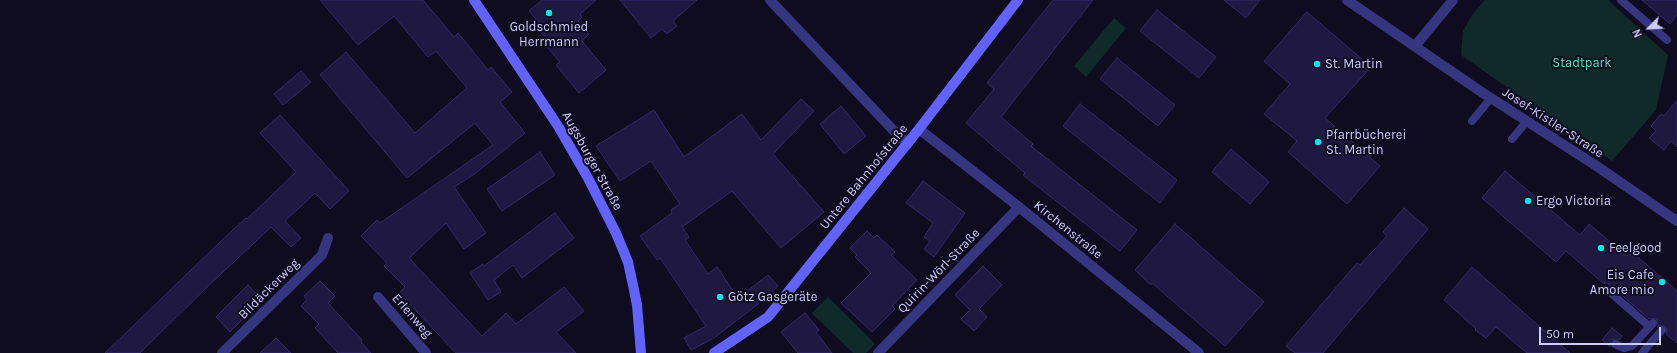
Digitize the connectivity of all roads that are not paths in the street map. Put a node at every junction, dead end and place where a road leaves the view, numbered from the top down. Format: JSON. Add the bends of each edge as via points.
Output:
{"nodes":[{"id":1,"x":474,"y":0,"type":"edge"},
{"id":2,"x":770,"y":0,"type":"edge"},
{"id":3,"x":1018,"y":0,"type":"edge"},
{"id":4,"x":1347,"y":0,"type":"edge"},
{"id":5,"x":1454,"y":0,"type":"edge"},
{"id":6,"x":1621,"y":0,"type":"edge"},
{"id":7,"x":1667,"y":40,"type":"dead end"},
{"id":8,"x":1415,"y":46,"type":"junction"},
{"id":9,"x":1491,"y":98,"type":"junction"},
{"id":10,"x":1472,"y":121,"type":"dead end"},
{"id":11,"x":1527,"y":121,"type":"junction"},
{"id":12,"x":919,"y":129,"type":"junction"},
{"id":13,"x":1512,"y":140,"type":"dead end"},
{"id":14,"x":908,"y":144,"type":"junction"},
{"id":15,"x":1019,"y":207,"type":"junction"},
{"id":16,"x":1677,"y":221,"type":"edge"},
{"id":17,"x":328,"y":238,"type":"dead end"},
{"id":18,"x":1612,"y":294,"type":"dead end"},
{"id":19,"x":378,"y":297,"type":"dead end"},
{"id":20,"x":1662,"y":330,"type":"dead end"},
{"id":21,"x":1615,"y":344,"type":"dead end"},
{"id":22,"x":222,"y":353,"type":"edge"},
{"id":23,"x":426,"y":353,"type":"edge"},
{"id":24,"x":641,"y":353,"type":"edge"},
{"id":25,"x":714,"y":353,"type":"edge"},
{"id":26,"x":878,"y":353,"type":"edge"},
{"id":27,"x":1199,"y":353,"type":"edge"},
{"id":28,"x":1642,"y":353,"type":"edge"}],
"edges":[{"from":1,"to":24,"type":"street","name":"Augsburger Straße","via":[[558,126],[616,233],[628,262],[634,290]]},
{"from":2,"to":14,"type":"street"},
{"from":3,"to":12,"type":"street","name":"Untere Bahnhofstraße"},
{"from":4,"to":8,"type":"street","name":"Josef-Kistler-Straße"},
{"from":5,"to":8,"type":"street"},
{"from":6,"to":7,"type":"lane"},
{"from":8,"to":9,"type":"street","name":"Josef-Kistler-Straße"},
{"from":9,"to":10,"type":"lane"},
{"from":9,"to":11,"type":"street","name":"Josef-Kistler-Straße"},
{"from":11,"to":13,"type":"lane"},
{"from":11,"to":16,"type":"street","name":"Josef-Kistler-Straße"},
{"from":12,"to":14,"type":"street","name":"Untere Bahnhofstraße"},
{"from":12,"to":15,"type":"street","name":"Kirchenstraße"},
{"from":14,"to":25,"type":"street","name":"Untere Bahnhofstraße","via":[[768,317]]},
{"from":15,"to":26,"type":"street","name":"Quirin-Wörl-Straße"},
{"from":15,"to":27,"type":"street","name":"Kirchenstraße"},
{"from":17,"to":22,"type":"street","name":"Bildäckerweg","via":[[322,255]]},
{"from":18,"to":21,"type":"lane","via":[[1652,325],[1632,346],[1624,348]]},
{"from":19,"to":23,"type":"street","name":"Erlenweg"},
{"from":20,"to":28,"type":"lane"}]}
